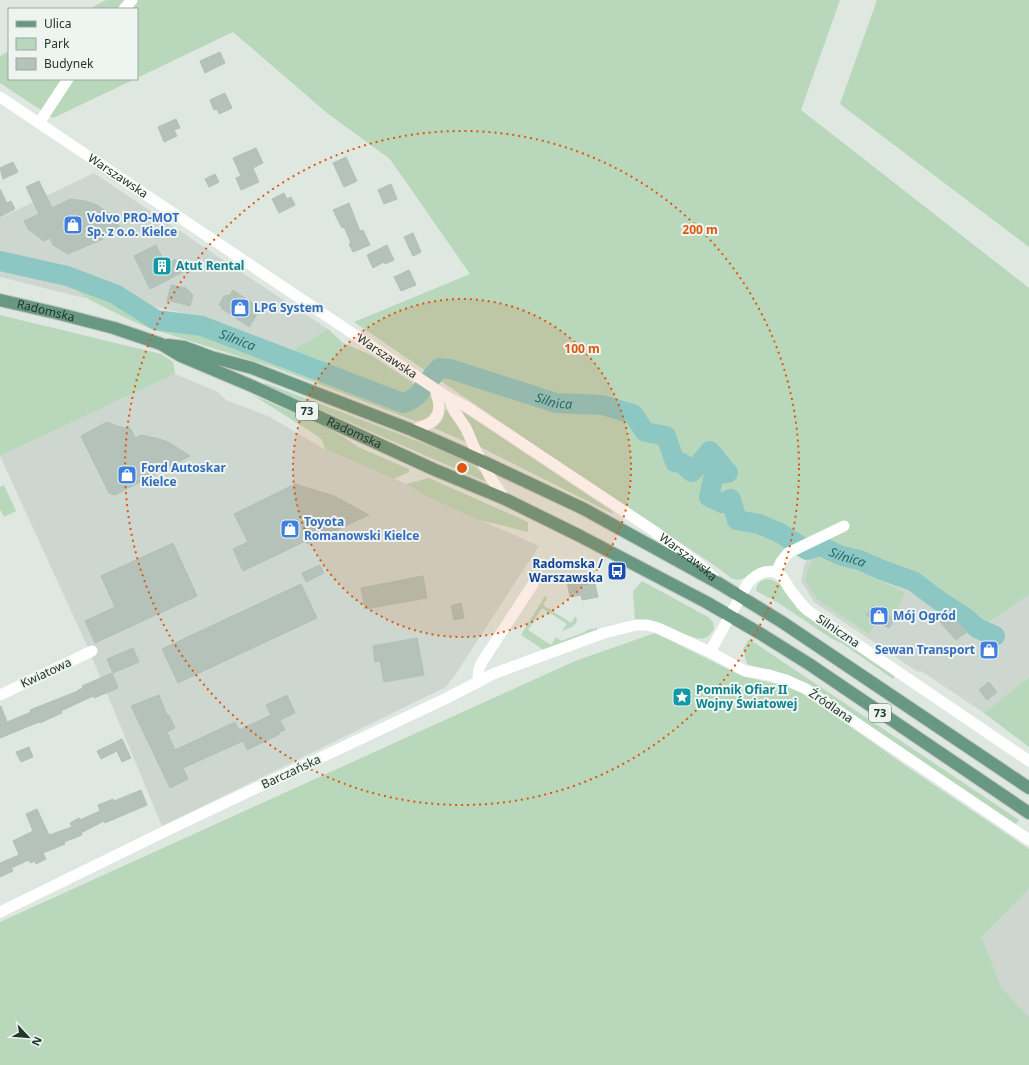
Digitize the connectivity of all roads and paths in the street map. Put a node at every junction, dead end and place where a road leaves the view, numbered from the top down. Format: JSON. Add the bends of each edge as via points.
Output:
{"nodes":[{"id":1,"x":132,"y":0,"type":"edge"},
{"id":2,"x":125,"y":8,"type":"edge"},
{"id":3,"x":67,"y":80,"type":"edge"},
{"id":4,"x":0,"y":97,"type":"edge"},
{"id":5,"x":39,"y":123,"type":"junction"},
{"id":6,"x":0,"y":300,"type":"edge"},
{"id":7,"x":161,"y":344,"type":"junction"},
{"id":8,"x":435,"y":389,"type":"junction"},
{"id":9,"x":449,"y":398,"type":"junction"},
{"id":10,"x":412,"y":430,"type":"junction"},
{"id":11,"x":482,"y":461,"type":"junction"},
{"id":12,"x":505,"y":499,"type":"junction"},
{"id":13,"x":844,"y":526,"type":"dead end"},
{"id":14,"x":776,"y":572,"type":"junction"},
{"id":15,"x":533,"y":584,"type":"dead end"},
{"id":16,"x":720,"y":584,"type":"junction"},
{"id":17,"x":740,"y":596,"type":"junction"},
{"id":18,"x":729,"y":616,"type":"junction"},
{"id":19,"x":658,"y":628,"type":"joint"},
{"id":20,"x":92,"y":651,"type":"dead end"},
{"id":21,"x":710,"y":652,"type":"junction"},
{"id":22,"x":478,"y":682,"type":"junction"},
{"id":23,"x":0,"y":695,"type":"edge"},
{"id":24,"x":1029,"y":761,"type":"edge"},
{"id":25,"x":1029,"y":788,"type":"edge"},
{"id":26,"x":1029,"y":813,"type":"edge"},
{"id":27,"x":1029,"y":840,"type":"edge"},
{"id":28,"x":0,"y":912,"type":"edge"}],
"edges":[{"from":1,"to":2,"type":"street"},
{"from":3,"to":5,"type":"street"},
{"from":4,"to":5,"type":"street","name":"Warszawska"},
{"from":5,"to":8,"type":"street","name":"Warszawska"},
{"from":6,"to":7,"type":"main road","name":"Radomska","number":"73","via":[[92,322]]},
{"from":7,"to":10,"type":"main road","name":"Radomska","number":"73","via":[[184,347],[252,368]]},
{"from":7,"to":12,"type":"main road","name":"Radomska","number":"73","via":[[181,356]]},
{"from":8,"to":9,"type":"street","name":"Warszawska"},
{"from":8,"to":10,"type":"street","via":[[439,400],[437,416],[433,421]]},
{"from":9,"to":11,"type":"street","name":"Warszawska"},
{"from":9,"to":16,"type":"street","name":"Warszawska","via":[[467,407],[654,531],[700,565]]},
{"from":10,"to":11,"type":"main road","name":"Warszawska","number":"73"},
{"from":11,"to":12,"type":"street","name":"Warszawska"},
{"from":11,"to":16,"type":"main road","name":"Warszawska","number":"73","via":[[584,510]]},
{"from":12,"to":18,"type":"main road","name":"Warszawska","number":"73"},
{"from":13,"to":14,"type":"street","via":[[788,553]]},
{"from":14,"to":17,"type":"street","via":[[764,571],[752,579]]},
{"from":14,"to":24,"type":"street","name":"Silniczna","via":[[808,610]]},
{"from":15,"to":22,"type":"street","via":[[482,662],[478,670]]},
{"from":16,"to":17,"type":"main road","number":"73"},
{"from":17,"to":18,"type":"street"},
{"from":17,"to":25,"type":"main road","number":"73","via":[[804,636]]},
{"from":18,"to":21,"type":"street"},
{"from":18,"to":26,"type":"main road","number":"73","via":[[809,664]]},
{"from":19,"to":21,"type":"street","name":"Źródlana"},
{"from":19,"to":22,"type":"street","name":"Barczańska","via":[[636,625],[604,633],[493,674]]},
{"from":20,"to":23,"type":"street","name":"Kwiatowa"},
{"from":21,"to":27,"type":"street","name":"Źródlana","via":[[745,671],[786,680],[806,689]]},
{"from":22,"to":28,"type":"street","name":"Barczańska"}]}
